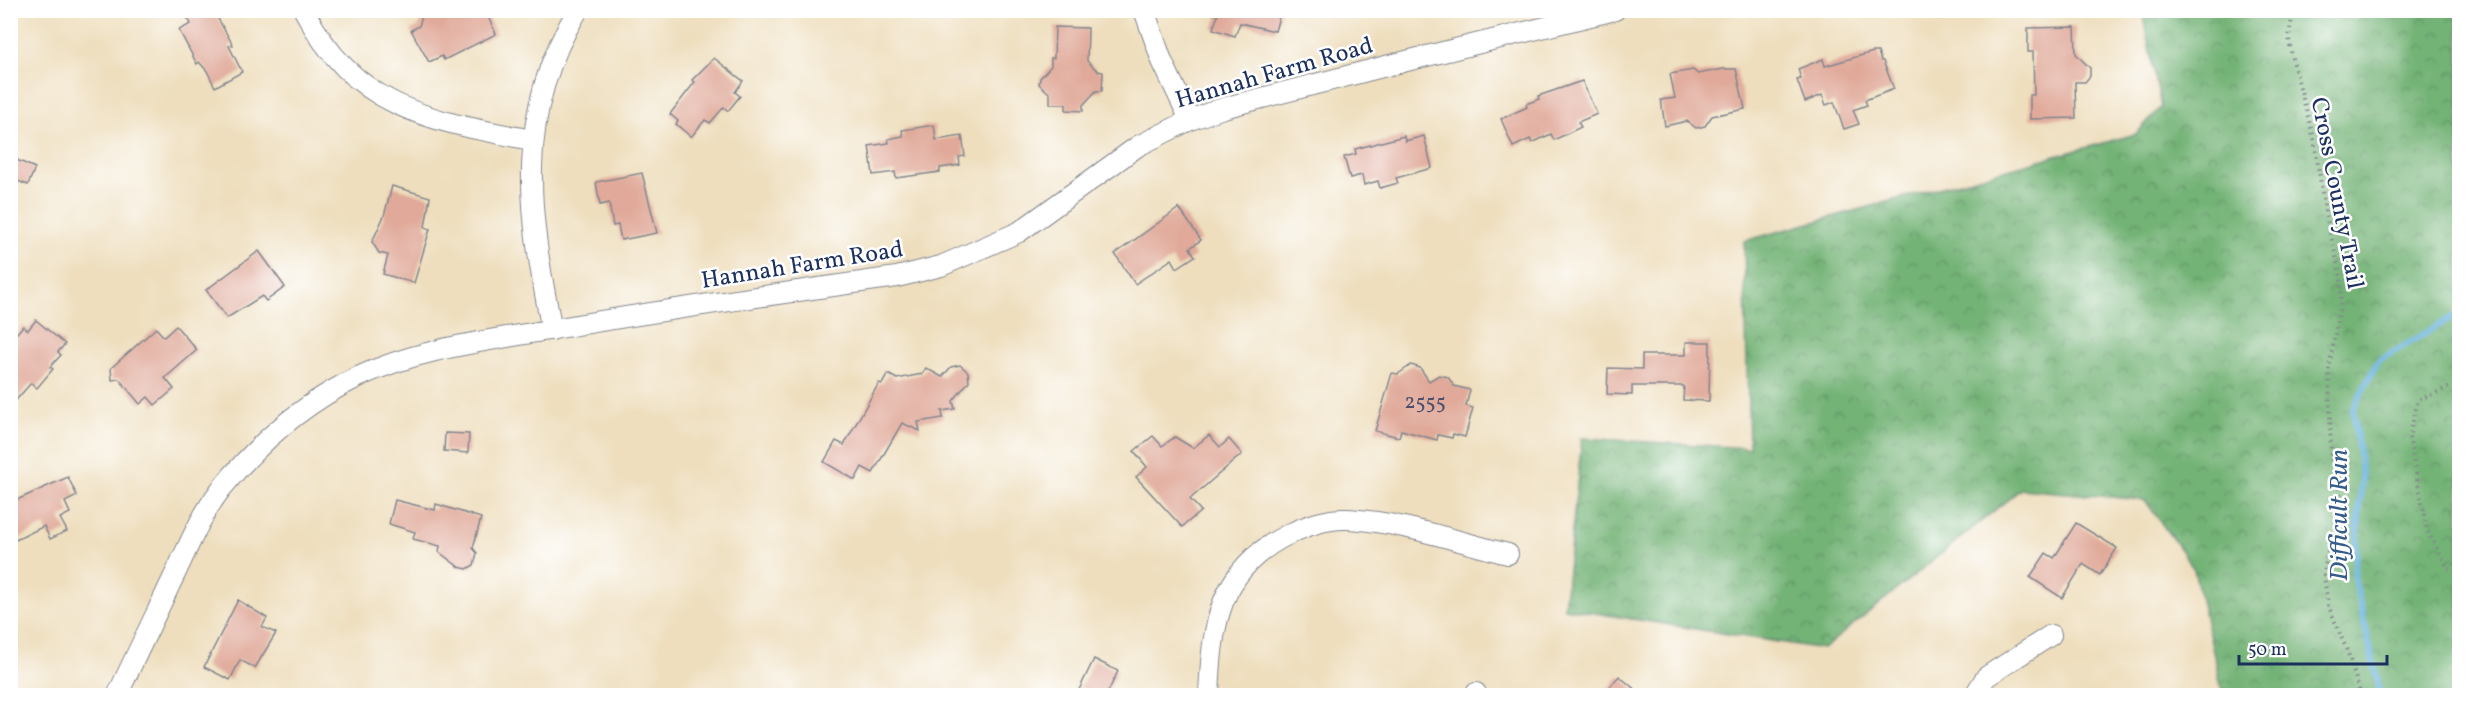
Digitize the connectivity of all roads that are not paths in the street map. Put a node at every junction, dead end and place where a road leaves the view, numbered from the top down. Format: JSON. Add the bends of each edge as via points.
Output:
{"nodes":[{"id":1,"x":304,"y":10,"type":"edge"},
{"id":2,"x":578,"y":10,"type":"edge"},
{"id":3,"x":1144,"y":10,"type":"edge"},
{"id":4,"x":1615,"y":10,"type":"edge"},
{"id":5,"x":1190,"y":120,"type":"junction"},
{"id":6,"x":532,"y":140,"type":"junction"},
{"id":7,"x":552,"y":330,"type":"junction"},
{"id":8,"x":1508,"y":554,"type":"dead end"},
{"id":9,"x":2051,"y":634,"type":"dead end"},
{"id":10,"x":117,"y":696,"type":"edge"},
{"id":11,"x":1209,"y":696,"type":"edge"},
{"id":12,"x":1974,"y":696,"type":"edge"}],
"edges":[{"from":1,"to":6,"type":"street","via":[[330,51],[372,93],[424,116]]},
{"from":2,"to":6,"type":"street","via":[[539,101]]},
{"from":3,"to":5,"type":"street","via":[[1162,61]]},
{"from":4,"to":5,"type":"street","name":"Hannah Farm Road","via":[[1223,108]]},
{"from":5,"to":7,"type":"street","name":"Hannah Farm Road","via":[[1138,146],[1019,232],[941,266],[897,277]]},
{"from":6,"to":7,"type":"street","via":[[532,210]]},
{"from":7,"to":10,"type":"street","name":"Hannah Farm Road","via":[[440,349],[396,362],[316,401],[284,424],[234,474],[200,521]]},
{"from":8,"to":11,"type":"street","via":[[1385,524],[1346,519],[1304,526],[1270,543],[1234,578],[1218,612],[1211,646]]},
{"from":9,"to":12,"type":"street","via":[[1986,677]]}]}
